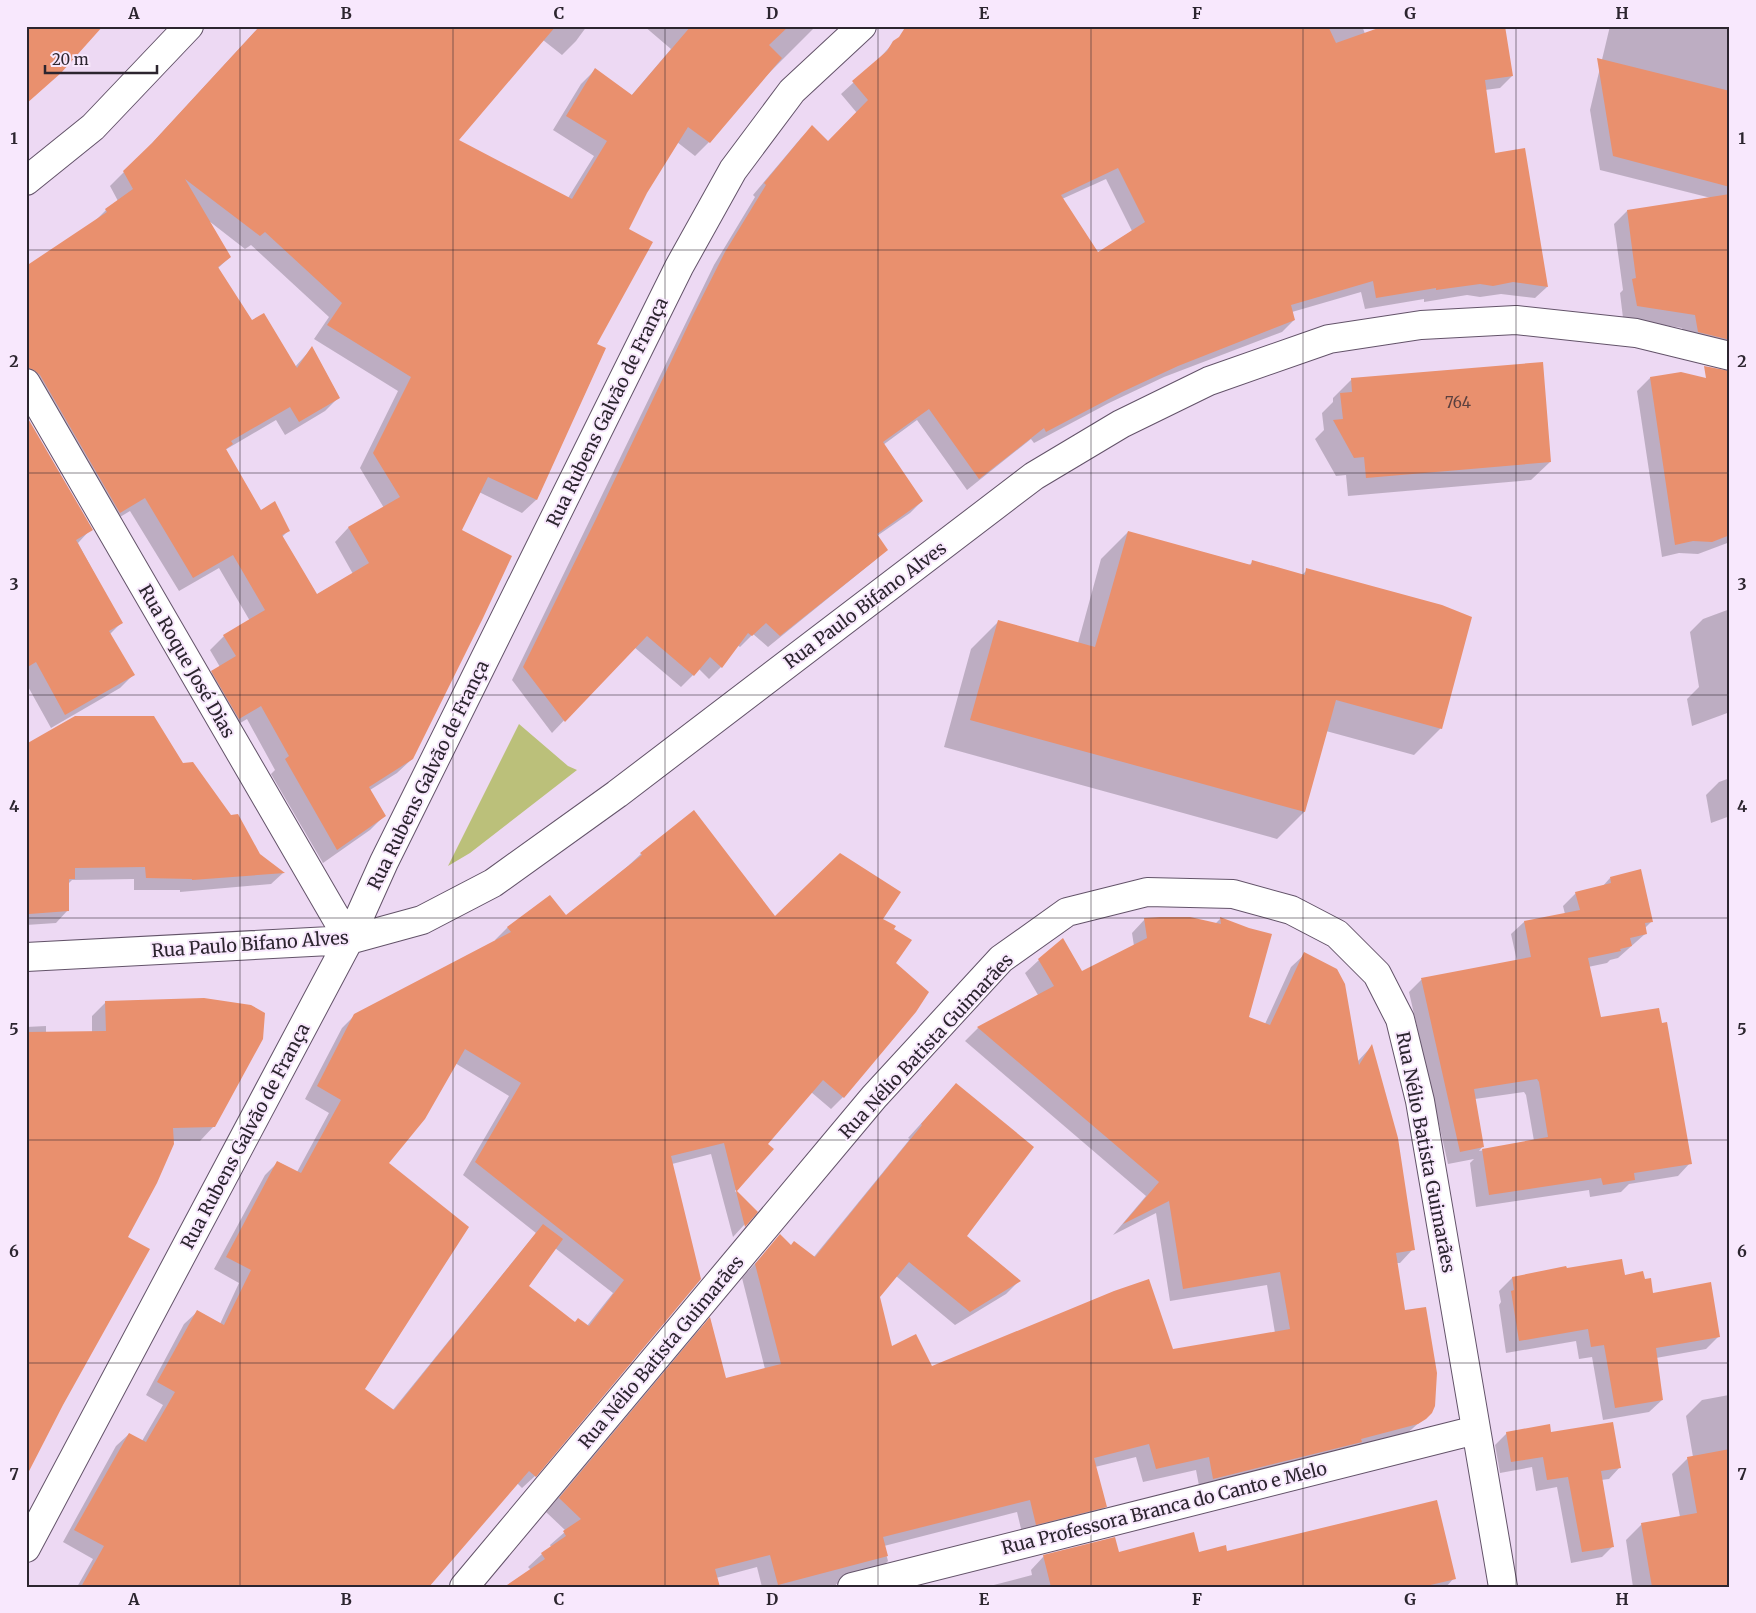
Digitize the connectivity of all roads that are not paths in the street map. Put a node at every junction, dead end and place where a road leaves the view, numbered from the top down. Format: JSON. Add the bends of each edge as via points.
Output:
{"nodes":[{"id":1,"x":189,"y":26,"type":"edge"},
{"id":2,"x":862,"y":26,"type":"edge"},
{"id":3,"x":26,"y":181,"type":"edge"},
{"id":4,"x":1730,"y":356,"type":"edge"},
{"id":5,"x":26,"y":383,"type":"edge"},
{"id":6,"x":348,"y":940,"type":"junction"},
{"id":7,"x":26,"y":957,"type":"edge"},
{"id":8,"x":1476,"y":1430,"type":"junction"},
{"id":9,"x":26,"y":1548,"type":"edge"},
{"id":10,"x":464,"y":1587,"type":"edge"},
{"id":11,"x":852,"y":1587,"type":"edge"},
{"id":12,"x":1503,"y":1587,"type":"edge"}],
"edges":[{"from":1,"to":3,"type":"street","via":[[93,127]]},
{"from":2,"to":6,"type":"street","name":"Rua Rubens Galvão de França","via":[[792,91],[733,170],[679,267]]},
{"from":4,"to":6,"type":"street","name":"Rua Paulo Bifano Alves","via":[[1636,333],[1516,320],[1421,325],[1329,339],[1209,381],[1120,424],[1034,476],[617,794],[492,883],[422,920]]},
{"from":5,"to":6,"type":"street","name":"Rua Roque José Dias"},
{"from":6,"to":7,"type":"street","name":"Rua Paulo Bifano Alves"},
{"from":6,"to":9,"type":"street","name":"Rua Rubens Galvão de França"},
{"from":8,"to":10,"type":"street","name":"Rua Nélio Batista Guimarães","via":[[1420,1101],[1400,1019],[1377,974],[1337,934],[1290,910],[1233,894],[1147,892],[1067,912],[1001,959],[874,1097]]},
{"from":8,"to":11,"type":"street","name":"Rua Professora Branca do Canto e Melo"},
{"from":8,"to":12,"type":"street","name":"Rua Nélio Batista Guimarães"}]}
